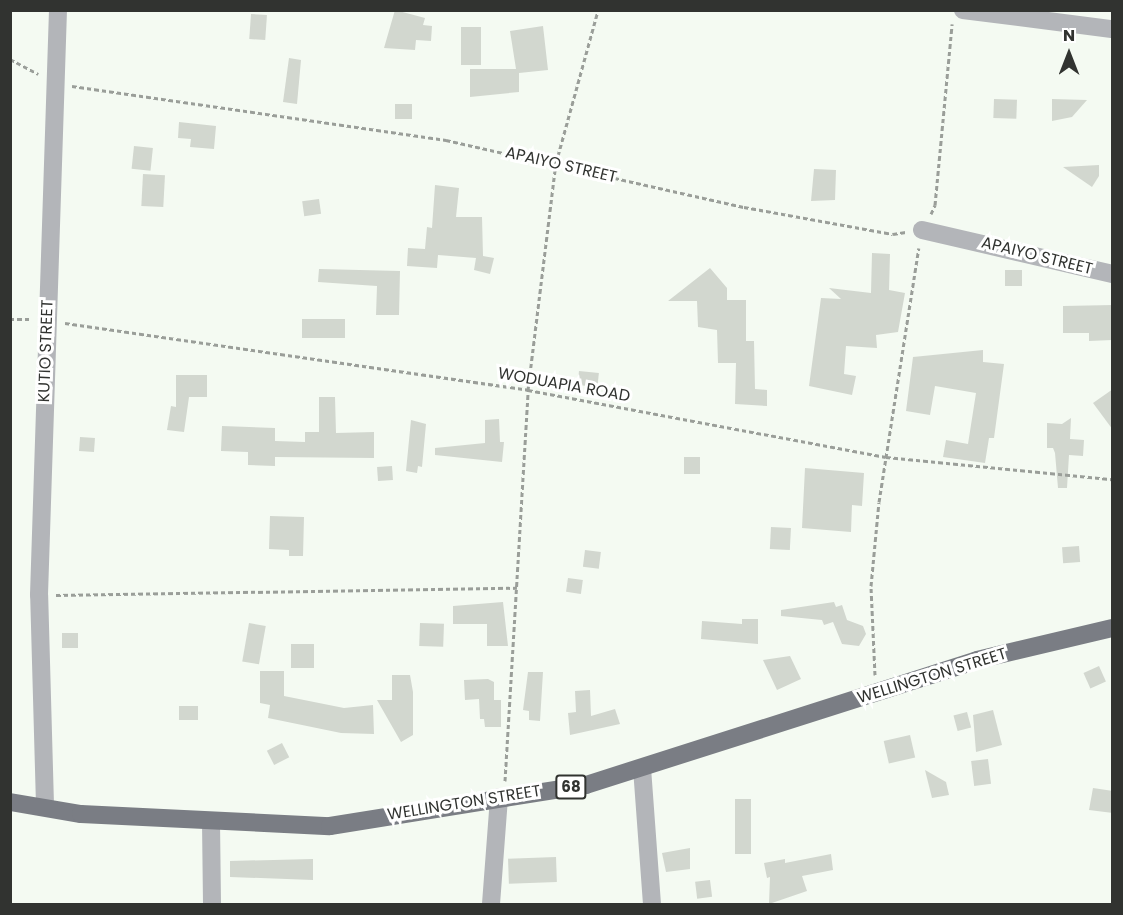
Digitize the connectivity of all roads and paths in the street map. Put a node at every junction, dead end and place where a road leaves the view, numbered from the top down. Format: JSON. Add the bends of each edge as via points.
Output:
{"nodes":[{"id":1,"x":58,"y":10,"type":"edge"},
{"id":2,"x":598,"y":10,"type":"edge"},
{"id":3,"x":957,"y":16,"type":"edge"},
{"id":4,"x":1113,"y":29,"type":"edge"},
{"id":5,"x":10,"y":59,"type":"edge"},
{"id":6,"x":54,"y":84,"type":"junction"},
{"id":7,"x":556,"y":163,"type":"junction"},
{"id":8,"x":922,"y":230,"type":"junction"},
{"id":9,"x":1113,"y":274,"type":"edge"},
{"id":10,"x":10,"y":319,"type":"edge"},
{"id":11,"x":47,"y":320,"type":"junction"},
{"id":12,"x":528,"y":390,"type":"junction"},
{"id":13,"x":886,"y":458,"type":"junction"},
{"id":14,"x":1113,"y":479,"type":"edge"},
{"id":15,"x":518,"y":588,"type":"junction"},
{"id":16,"x":39,"y":595,"type":"junction"},
{"id":17,"x":1113,"y":628,"type":"edge"},
{"id":18,"x":875,"y":692,"type":"junction"},
{"id":19,"x":642,"y":768,"type":"junction"},
{"id":20,"x":502,"y":796,"type":"junction"},
{"id":21,"x":10,"y":802,"type":"edge"},
{"id":22,"x":45,"y":806,"type":"junction"},
{"id":23,"x":211,"y":822,"type":"junction"},
{"id":24,"x":212,"y":904,"type":"edge"},
{"id":25,"x":491,"y":904,"type":"edge"},
{"id":26,"x":652,"y":904,"type":"edge"}],
"edges":[{"from":1,"to":6,"type":"street","name":"KUTIO STREET"},
{"from":2,"to":7,"type":"path"},
{"from":3,"to":4,"type":"street"},
{"from":3,"to":8,"type":"path","via":[[935,205]]},
{"from":5,"to":6,"type":"path","name":"APAIYO STREET"},
{"from":6,"to":7,"type":"path","name":"APAIYO STREET","via":[[446,140]]},
{"from":6,"to":11,"type":"street","name":"KUTIO STREET"},
{"from":7,"to":8,"type":"path","name":"APAIYO STREET","via":[[744,207],[893,234]]},
{"from":7,"to":12,"type":"path"},
{"from":8,"to":9,"type":"street","name":"APAIYO STREET"},
{"from":8,"to":13,"type":"path"},
{"from":10,"to":11,"type":"path","name":"WODUAPIA ROAD"},
{"from":11,"to":12,"type":"path","name":"WODUAPIA ROAD"},
{"from":11,"to":16,"type":"street","name":"KUTIO STREET"},
{"from":12,"to":13,"type":"path","name":"WODUAPIA ROAD"},
{"from":12,"to":15,"type":"path"},
{"from":13,"to":14,"type":"path","name":"WODUAPIA ROAD"},
{"from":13,"to":18,"type":"path","via":[[871,586]]},
{"from":15,"to":16,"type":"path"},
{"from":15,"to":20,"type":"path"},
{"from":16,"to":22,"type":"street","name":"KUTIO STREET"},
{"from":17,"to":18,"type":"main road","name":"WELLINGTON STREET","number":"68","via":[[977,660]]},
{"from":18,"to":19,"type":"main road","name":"WELLINGTON STREET","number":"68"},
{"from":19,"to":20,"type":"main road","name":"WELLINGTON STREET","number":"68","via":[[586,785]]},
{"from":19,"to":26,"type":"street"},
{"from":20,"to":23,"type":"main road","name":"WELLINGTON STREET","number":"68","via":[[330,825]]},
{"from":20,"to":25,"type":"street"},
{"from":21,"to":22,"type":"main road","name":"WELLINGTON STREET","number":"68"},
{"from":22,"to":23,"type":"main road","name":"WELLINGTON STREET","number":"68","via":[[81,814]]},
{"from":23,"to":24,"type":"street"}]}
